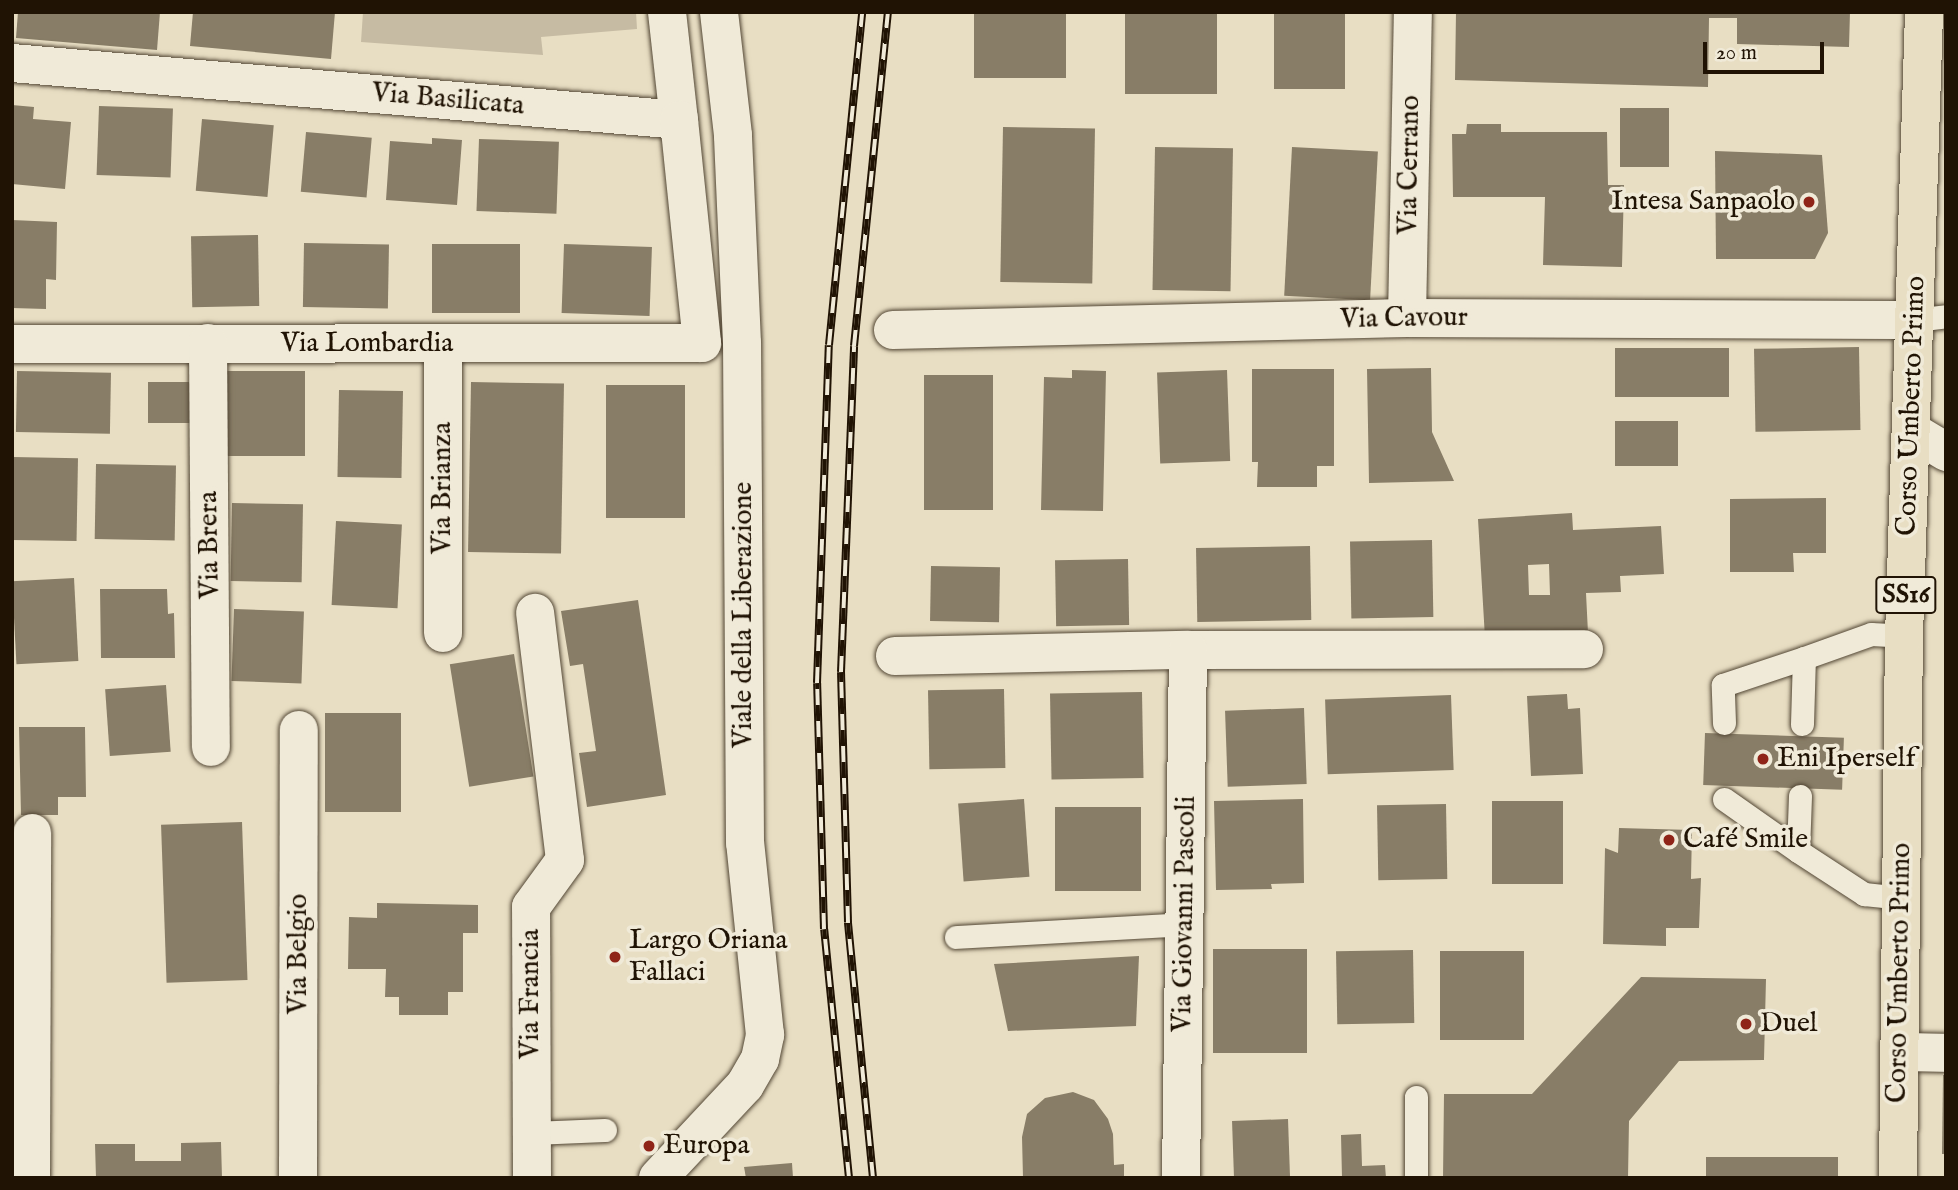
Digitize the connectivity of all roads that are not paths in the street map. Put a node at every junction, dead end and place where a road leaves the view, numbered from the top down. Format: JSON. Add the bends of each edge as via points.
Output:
{"nodes":[{"id":1,"x":667,"y":12,"type":"edge"},
{"id":2,"x":719,"y":12,"type":"edge"},
{"id":3,"x":1413,"y":12,"type":"edge"},
{"id":4,"x":1924,"y":12,"type":"edge"},
{"id":5,"x":12,"y":63,"type":"edge"},
{"id":6,"x":679,"y":120,"type":"junction"},
{"id":7,"x":1407,"y":318,"type":"junction"},
{"id":8,"x":1930,"y":318,"type":"edge"},
{"id":9,"x":893,"y":330,"type":"dead end"},
{"id":10,"x":208,"y":343,"type":"junction"},
{"id":11,"x":12,"y":344,"type":"edge"},
{"id":12,"x":443,"y":344,"type":"junction"},
{"id":13,"x":1913,"y":432,"type":"junction"},
{"id":14,"x":1946,"y":452,"type":"edge"},
{"id":15,"x":535,"y":613,"type":"dead end"},
{"id":16,"x":443,"y":633,"type":"dead end"},
{"id":17,"x":1904,"y":636,"type":"junction"},
{"id":18,"x":1584,"y":649,"type":"dead end"},
{"id":19,"x":1188,"y":650,"type":"junction"},
{"id":20,"x":895,"y":656,"type":"dead end"},
{"id":21,"x":1804,"y":658,"type":"junction"},
{"id":22,"x":1724,"y":723,"type":"dead end"},
{"id":23,"x":1802,"y":724,"type":"dead end"},
{"id":24,"x":299,"y":730,"type":"dead end"},
{"id":25,"x":211,"y":747,"type":"dead end"},
{"id":26,"x":1800,"y":796,"type":"dead end"},
{"id":27,"x":1724,"y":799,"type":"dead end"},
{"id":28,"x":32,"y":834,"type":"dead end"},
{"id":29,"x":1798,"y":851,"type":"junction"},
{"id":30,"x":1901,"y":898,"type":"junction"},
{"id":31,"x":1185,"y":925,"type":"junction"},
{"id":32,"x":956,"y":937,"type":"dead end"},
{"id":33,"x":1900,"y":1052,"type":"junction"},
{"id":34,"x":1946,"y":1053,"type":"edge"},
{"id":35,"x":1416,"y":1097,"type":"dead end"},
{"id":36,"x":606,"y":1130,"type":"dead end"},
{"id":37,"x":532,"y":1133,"type":"junction"},
{"id":38,"x":31,"y":1178,"type":"edge"},
{"id":39,"x":299,"y":1178,"type":"edge"},
{"id":40,"x":532,"y":1178,"type":"edge"},
{"id":41,"x":658,"y":1178,"type":"edge"},
{"id":42,"x":1181,"y":1178,"type":"edge"},
{"id":43,"x":1416,"y":1178,"type":"edge"},
{"id":44,"x":1898,"y":1178,"type":"edge"}],
"edges":[{"from":1,"to":6,"type":"street"},
{"from":2,"to":41,"type":"street","name":"Viale della Liberazione","via":[[733,135],[743,343],[745,843],[765,1035],[760,1059],[745,1085]]},
{"from":3,"to":7,"type":"street","name":"Via Cerrano"},
{"from":4,"to":8,"type":"main road","name":"Corso Umberto Primo","number":"SS16"},
{"from":5,"to":6,"type":"street","name":"Via Basilicata"},
{"from":6,"to":12,"type":"street","name":"Via Lombardia","via":[[702,343]]},
{"from":7,"to":8,"type":"street","name":"Via Cavour"},
{"from":7,"to":9,"type":"street","name":"Via Cavour"},
{"from":8,"to":13,"type":"main road","name":"Corso Umberto Primo","number":"SS16"},
{"from":10,"to":11,"type":"street","name":"Via Lombardia"},
{"from":10,"to":12,"type":"street","name":"Via Lombardia"},
{"from":10,"to":25,"type":"street","name":"Via Brera"},
{"from":12,"to":16,"type":"street","name":"Via Brianza"},
{"from":13,"to":14,"type":"street"},
{"from":13,"to":17,"type":"main road","name":"Corso Umberto Primo","number":"SS16"},
{"from":15,"to":37,"type":"street","name":"Via Francia","via":[[565,860],[531,907]]},
{"from":17,"to":21,"type":"lane","via":[[1871,634]]},
{"from":17,"to":30,"type":"main road","name":"Corso Umberto Primo","number":"SS16"},
{"from":18,"to":19,"type":"street"},
{"from":19,"to":20,"type":"street"},
{"from":19,"to":31,"type":"street","name":"Via Giovanni Pascoli"},
{"from":21,"to":22,"type":"lane","via":[[1723,685]]},
{"from":21,"to":23,"type":"lane"},
{"from":24,"to":39,"type":"street","name":"Via Belgio"},
{"from":26,"to":29,"type":"lane"},
{"from":27,"to":29,"type":"lane"},
{"from":28,"to":38,"type":"street"},
{"from":29,"to":30,"type":"lane","via":[[1864,894]]},
{"from":30,"to":33,"type":"main road","name":"Corso Umberto Primo","number":"SS16"},
{"from":31,"to":32,"type":"lane"},
{"from":31,"to":42,"type":"street","name":"Via Giovanni Pascoli"},
{"from":33,"to":34,"type":"street"},
{"from":33,"to":44,"type":"main road","name":"Corso Umberto Primo","number":"SS16"},
{"from":35,"to":43,"type":"lane"},
{"from":36,"to":37,"type":"lane"},
{"from":37,"to":40,"type":"street","name":"Via Francia"}]}
